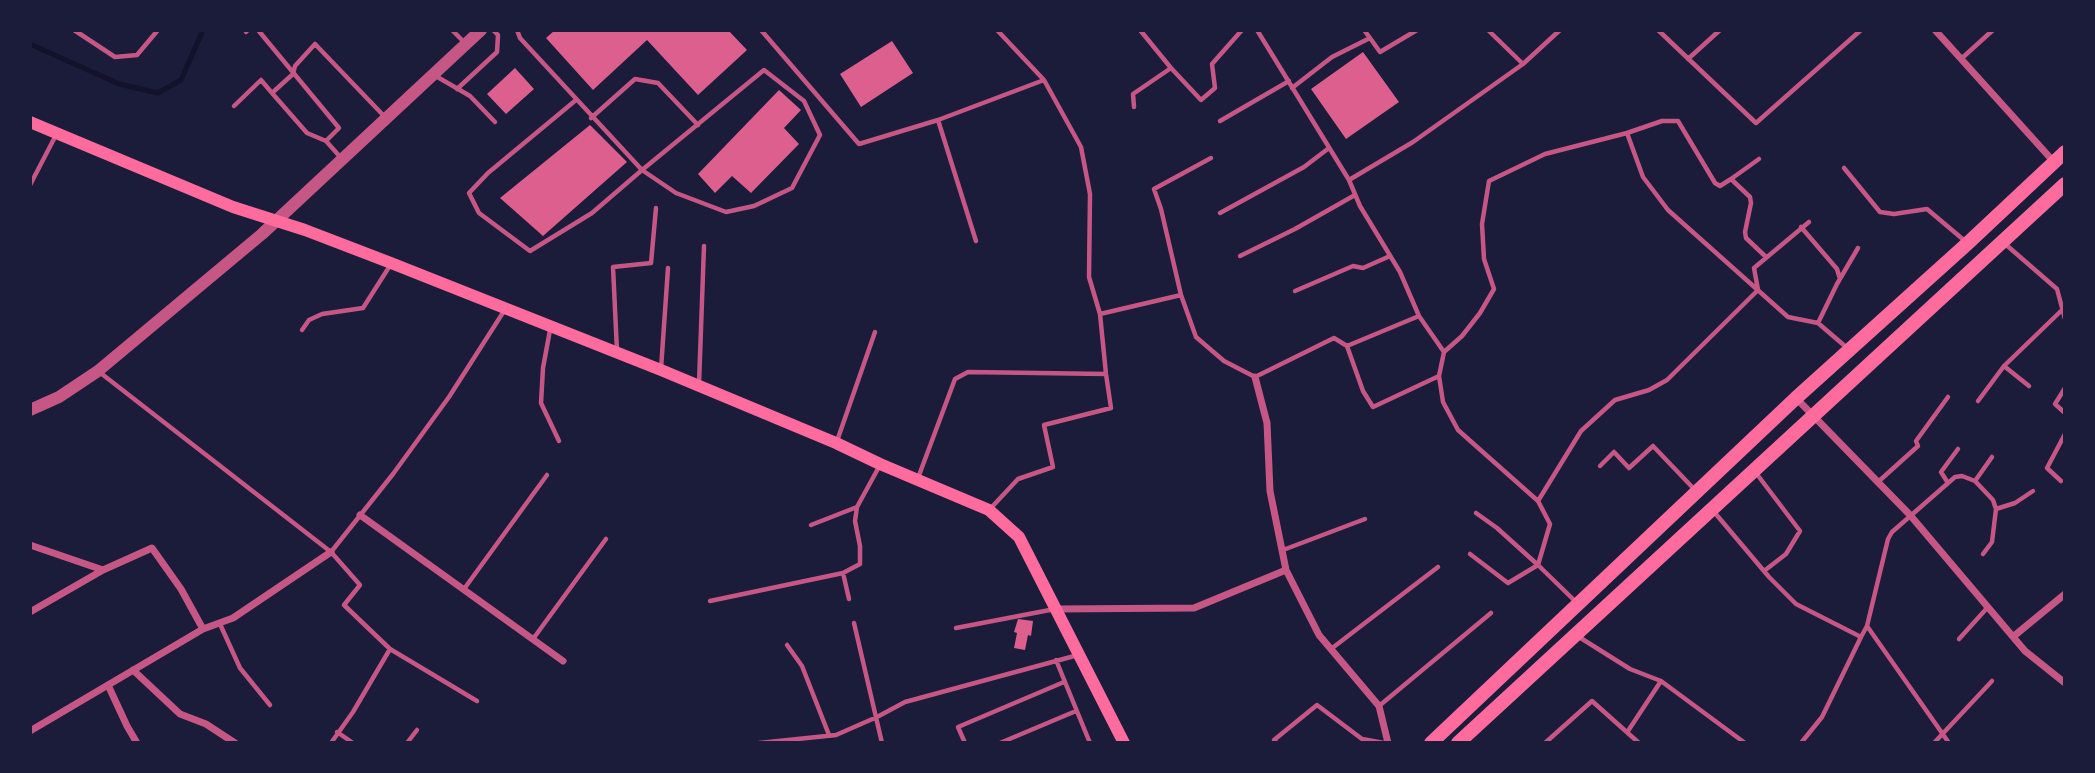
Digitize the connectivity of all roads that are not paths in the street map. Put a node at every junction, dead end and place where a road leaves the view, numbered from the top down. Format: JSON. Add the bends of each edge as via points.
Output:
{"nodes":[{"id":1,"x":74,"y":30,"type":"edge"},
{"id":2,"x":158,"y":30,"type":"edge"},
{"id":3,"x":258,"y":30,"type":"edge"},
{"id":4,"x":452,"y":30,"type":"edge"},
{"id":5,"x":481,"y":30,"type":"edge"},
{"id":6,"x":493,"y":30,"type":"edge"},
{"id":7,"x":517,"y":30,"type":"edge"},
{"id":8,"x":761,"y":30,"type":"edge"},
{"id":9,"x":997,"y":30,"type":"edge"},
{"id":10,"x":1140,"y":30,"type":"edge"},
{"id":11,"x":1242,"y":30,"type":"edge"},
{"id":12,"x":1257,"y":30,"type":"edge"},
{"id":13,"x":1364,"y":30,"type":"edge"},
{"id":14,"x":1417,"y":30,"type":"edge"},
{"id":15,"x":1488,"y":30,"type":"edge"},
{"id":16,"x":1560,"y":30,"type":"edge"},
{"id":17,"x":1658,"y":30,"type":"edge"},
{"id":18,"x":1720,"y":30,"type":"edge"},
{"id":19,"x":1861,"y":30,"type":"edge"},
{"id":20,"x":1935,"y":30,"type":"edge"},
{"id":21,"x":1993,"y":30,"type":"edge"},
{"id":22,"x":1370,"y":38,"type":"junction"},
{"id":23,"x":466,"y":44,"type":"junction"},
{"id":24,"x":1688,"y":59,"type":"junction"},
{"id":25,"x":1961,"y":59,"type":"junction"},
{"id":26,"x":1523,"y":65,"type":"junction"},
{"id":27,"x":1171,"y":68,"type":"junction"},
{"id":28,"x":293,"y":74,"type":"junction"},
{"id":29,"x":433,"y":75,"type":"junction"},
{"id":30,"x":1044,"y":80,"type":"junction"},
{"id":31,"x":1289,"y":81,"type":"junction"},
{"id":32,"x":1292,"y":88,"type":"junction"},
{"id":33,"x":457,"y":89,"type":"junction"},
{"id":34,"x":272,"y":93,"type":"junction"},
{"id":35,"x":576,"y":100,"type":"junction"},
{"id":36,"x":234,"y":106,"type":"dead end"},
{"id":37,"x":1134,"y":107,"type":"dead end"},
{"id":38,"x":591,"y":117,"type":"junction"},
{"id":39,"x":387,"y":118,"type":"junction"},
{"id":40,"x":938,"y":120,"type":"junction"},
{"id":41,"x":1220,"y":121,"type":"dead end"},
{"id":42,"x":30,"y":122,"type":"edge"},
{"id":43,"x":495,"y":122,"type":"dead end"},
{"id":44,"x":698,"y":125,"type":"junction"},
{"id":45,"x":1627,"y":133,"type":"junction"},
{"id":46,"x":56,"y":134,"type":"junction"},
{"id":47,"x":326,"y":141,"type":"junction"},
{"id":48,"x":1329,"y":148,"type":"junction"},
{"id":49,"x":2060,"y":157,"type":"edge"},
{"id":50,"x":1211,"y":158,"type":"dead end"},
{"id":51,"x":1759,"y":159,"type":"dead end"},
{"id":52,"x":343,"y":160,"type":"junction"},
{"id":53,"x":1844,"y":168,"type":"dead end"},
{"id":54,"x":642,"y":170,"type":"junction"},
{"id":55,"x":1731,"y":179,"type":"junction"},
{"id":56,"x":1349,"y":180,"type":"junction"},
{"id":57,"x":2065,"y":184,"type":"edge"},
{"id":58,"x":30,"y":185,"type":"edge"},
{"id":59,"x":1355,"y":195,"type":"junction"},
{"id":60,"x":656,"y":208,"type":"dead end"},
{"id":61,"x":1220,"y":213,"type":"dead end"},
{"id":62,"x":276,"y":221,"type":"junction"},
{"id":63,"x":1809,"y":222,"type":"dead end"},
{"id":64,"x":1801,"y":228,"type":"junction"},
{"id":65,"x":976,"y":242,"type":"dead end"},
{"id":66,"x":2003,"y":242,"type":"junction"},
{"id":67,"x":1968,"y":243,"type":"junction"},
{"id":68,"x":704,"y":246,"type":"dead end"},
{"id":69,"x":1858,"y":248,"type":"dead end"},
{"id":70,"x":1240,"y":256,"type":"dead end"},
{"id":71,"x":1390,"y":256,"type":"junction"},
{"id":72,"x":1766,"y":257,"type":"junction"},
{"id":73,"x":391,"y":263,"type":"junction"},
{"id":74,"x":668,"y":268,"type":"dead end"},
{"id":75,"x":1840,"y":279,"type":"junction"},
{"id":76,"x":1758,"y":290,"type":"junction"},
{"id":77,"x":1295,"y":291,"type":"dead end"},
{"id":78,"x":1181,"y":295,"type":"junction"},
{"id":79,"x":507,"y":308,"type":"junction"},
{"id":80,"x":2062,"y":310,"type":"junction"},
{"id":81,"x":1100,"y":314,"type":"junction"},
{"id":82,"x":1419,"y":316,"type":"junction"},
{"id":83,"x":2065,"y":319,"type":"edge"},
{"id":84,"x":1818,"y":323,"type":"junction"},
{"id":85,"x":551,"y":326,"type":"junction"},
{"id":86,"x":302,"y":330,"type":"dead end"},
{"id":87,"x":875,"y":332,"type":"dead end"},
{"id":88,"x":1347,"y":346,"type":"junction"},
{"id":89,"x":1850,"y":350,"type":"junction"},
{"id":90,"x":617,"y":352,"type":"junction"},
{"id":91,"x":1444,"y":352,"type":"junction"},
{"id":92,"x":2004,"y":366,"type":"junction"},
{"id":93,"x":661,"y":370,"type":"junction"},
{"id":94,"x":98,"y":371,"type":"junction"},
{"id":95,"x":1105,"y":374,"type":"junction"},
{"id":96,"x":1439,"y":376,"type":"junction"},
{"id":97,"x":1255,"y":377,"type":"junction"},
{"id":98,"x":699,"y":385,"type":"junction"},
{"id":99,"x":2029,"y":386,"type":"dead end"},
{"id":100,"x":2065,"y":388,"type":"edge"},
{"id":101,"x":1948,"y":397,"type":"dead end"},
{"id":102,"x":1796,"y":398,"type":"junction"},
{"id":103,"x":1978,"y":401,"type":"dead end"},
{"id":104,"x":30,"y":410,"type":"edge"},
{"id":105,"x":2065,"y":413,"type":"edge"},
{"id":106,"x":1814,"y":416,"type":"junction"},
{"id":107,"x":2065,"y":434,"type":"edge"},
{"id":108,"x":559,"y":441,"type":"dead end"},
{"id":109,"x":836,"y":443,"type":"junction"},
{"id":110,"x":1958,"y":449,"type":"dead end"},
{"id":111,"x":1992,"y":457,"type":"dead end"},
{"id":112,"x":880,"y":464,"type":"junction"},
{"id":113,"x":1600,"y":466,"type":"dead end"},
{"id":114,"x":1754,"y":471,"type":"junction"},
{"id":115,"x":547,"y":475,"type":"dead end"},
{"id":116,"x":918,"y":478,"type":"junction"},
{"id":117,"x":1975,"y":481,"type":"junction"},
{"id":118,"x":2061,"y":481,"type":"dead end"},
{"id":119,"x":1878,"y":482,"type":"junction"},
{"id":120,"x":1948,"y":483,"type":"junction"},
{"id":121,"x":2034,"y":491,"type":"dead end"},
{"id":122,"x":1696,"y":492,"type":"junction"},
{"id":123,"x":1538,"y":501,"type":"junction"},
{"id":124,"x":858,"y":507,"type":"junction"},
{"id":125,"x":1712,"y":509,"type":"junction"},
{"id":126,"x":1996,"y":509,"type":"junction"},
{"id":127,"x":989,"y":510,"type":"junction"},
{"id":128,"x":1476,"y":513,"type":"dead end"},
{"id":129,"x":360,"y":515,"type":"junction"},
{"id":130,"x":1910,"y":515,"type":"junction"},
{"id":131,"x":1365,"y":519,"type":"dead end"},
{"id":132,"x":811,"y":525,"type":"dead end"},
{"id":133,"x":606,"y":539,"type":"dead end"},
{"id":134,"x":30,"y":545,"type":"edge"},
{"id":135,"x":1283,"y":550,"type":"junction"},
{"id":136,"x":331,"y":552,"type":"junction"},
{"id":137,"x":1470,"y":554,"type":"dead end"},
{"id":138,"x":1983,"y":554,"type":"dead end"},
{"id":139,"x":1538,"y":565,"type":"junction"},
{"id":140,"x":1438,"y":567,"type":"dead end"},
{"id":141,"x":1286,"y":569,"type":"junction"},
{"id":142,"x":103,"y":570,"type":"junction"},
{"id":143,"x":1763,"y":571,"type":"junction"},
{"id":144,"x":843,"y":573,"type":"junction"},
{"id":145,"x":464,"y":589,"type":"junction"},
{"id":146,"x":2065,"y":594,"type":"edge"},
{"id":147,"x":849,"y":599,"type":"dead end"},
{"id":148,"x":710,"y":601,"type":"dead end"},
{"id":149,"x":1578,"y":604,"type":"junction"},
{"id":150,"x":1989,"y":607,"type":"junction"},
{"id":151,"x":1056,"y":609,"type":"junction"},
{"id":152,"x":30,"y":612,"type":"edge"},
{"id":153,"x":1491,"y":613,"type":"dead end"},
{"id":154,"x":854,"y":623,"type":"dead end"},
{"id":155,"x":220,"y":624,"type":"junction"},
{"id":156,"x":1867,"y":626,"type":"junction"},
{"id":157,"x":956,"y":628,"type":"dead end"},
{"id":158,"x":203,"y":629,"type":"junction"},
{"id":159,"x":1575,"y":635,"type":"junction"},
{"id":160,"x":2014,"y":636,"type":"junction"},
{"id":161,"x":1861,"y":637,"type":"junction"},
{"id":162,"x":1959,"y":639,"type":"dead end"},
{"id":163,"x":533,"y":640,"type":"junction"},
{"id":164,"x":787,"y":645,"type":"dead end"},
{"id":165,"x":390,"y":649,"type":"junction"},
{"id":166,"x":1331,"y":649,"type":"junction"},
{"id":167,"x":1079,"y":654,"type":"junction"},
{"id":168,"x":1056,"y":660,"type":"junction"},
{"id":169,"x":563,"y":661,"type":"dead end"},
{"id":170,"x":133,"y":670,"type":"junction"},
{"id":171,"x":1661,"y":681,"type":"junction"},
{"id":172,"x":1992,"y":681,"type":"dead end"},
{"id":173,"x":1064,"y":682,"type":"junction"},
{"id":174,"x":2065,"y":683,"type":"edge"},
{"id":175,"x":108,"y":685,"type":"junction"},
{"id":176,"x":477,"y":701,"type":"dead end"},
{"id":177,"x":270,"y":705,"type":"dead end"},
{"id":178,"x":1379,"y":706,"type":"junction"},
{"id":179,"x":1076,"y":711,"type":"junction"},
{"id":180,"x":877,"y":717,"type":"junction"},
{"id":181,"x":417,"y":730,"type":"dead end"},
{"id":182,"x":30,"y":731,"type":"edge"},
{"id":183,"x":1628,"y":731,"type":"junction"},
{"id":184,"x":337,"y":732,"type":"junction"},
{"id":185,"x":1943,"y":734,"type":"junction"},
{"id":186,"x":829,"y":735,"type":"junction"},
{"id":187,"x":1089,"y":742,"type":"edge"},
{"id":188,"x":1276,"y":742,"type":"edge"},
{"id":189,"x":1636,"y":742,"type":"edge"},
{"id":190,"x":137,"y":743,"type":"edge"},
{"id":191,"x":235,"y":743,"type":"edge"},
{"id":192,"x":331,"y":743,"type":"edge"},
{"id":193,"x":353,"y":743,"type":"edge"},
{"id":194,"x":407,"y":743,"type":"edge"},
{"id":195,"x":759,"y":743,"type":"edge"},
{"id":196,"x":883,"y":743,"type":"edge"},
{"id":197,"x":965,"y":743,"type":"edge"},
{"id":198,"x":1000,"y":743,"type":"edge"},
{"id":199,"x":1080,"y":743,"type":"edge"},
{"id":200,"x":1124,"y":743,"type":"edge"},
{"id":201,"x":1386,"y":743,"type":"edge"},
{"id":202,"x":1431,"y":743,"type":"edge"},
{"id":203,"x":1458,"y":743,"type":"edge"},
{"id":204,"x":1545,"y":743,"type":"edge"},
{"id":205,"x":1745,"y":743,"type":"edge"},
{"id":206,"x":1801,"y":743,"type":"edge"},
{"id":207,"x":1934,"y":743,"type":"edge"},
{"id":208,"x":1950,"y":743,"type":"edge"}],
"edges":[{"from":1,"to":2,"type":"lane","via":[[116,57],[137,55]]},
{"from":3,"to":28,"type":"lane"},
{"from":4,"to":23,"type":"lane"},
{"from":5,"to":23,"type":"street"},
{"from":6,"to":33,"type":"lane","via":[[498,35],[497,51]]},
{"from":7,"to":35,"type":"lane"},
{"from":8,"to":40,"type":"lane","via":[[859,144]]},
{"from":9,"to":30,"type":"lane"},
{"from":10,"to":27,"type":"lane"},
{"from":11,"to":27,"type":"lane","via":[[1212,64],[1215,88],[1201,100]]},
{"from":12,"to":31,"type":"lane"},
{"from":13,"to":22,"type":"lane"},
{"from":14,"to":22,"type":"lane","via":[[1380,52]]},
{"from":15,"to":26,"type":"lane"},
{"from":16,"to":26,"type":"lane"},
{"from":17,"to":24,"type":"lane"},
{"from":18,"to":24,"type":"lane"},
{"from":19,"to":24,"type":"lane","via":[[1756,123]]},
{"from":20,"to":25,"type":"street"},
{"from":21,"to":25,"type":"lane"},
{"from":22,"to":32,"type":"lane","via":[[1332,57]]},
{"from":23,"to":29,"type":"street"},
{"from":25,"to":49,"type":"street"},
{"from":26,"to":56,"type":"lane","via":[[1413,142]]},
{"from":27,"to":37,"type":"lane","via":[[1133,94]]},
{"from":28,"to":34,"type":"lane"},
{"from":28,"to":39,"type":"lane","via":[[315,44]]},
{"from":28,"to":47,"type":"lane","via":[[339,128]]},
{"from":29,"to":33,"type":"lane"},
{"from":29,"to":39,"type":"street"},
{"from":30,"to":40,"type":"lane"},
{"from":30,"to":81,"type":"lane","via":[[1081,147],[1090,194],[1089,277]]},
{"from":31,"to":32,"type":"lane"},
{"from":31,"to":41,"type":"lane"},
{"from":32,"to":48,"type":"lane"},
{"from":33,"to":43,"type":"lane"},
{"from":34,"to":36,"type":"lane","via":[[261,80]]},
{"from":34,"to":47,"type":"lane","via":[[307,133]]},
{"from":35,"to":38,"type":"lane"},
{"from":35,"to":54,"type":"lane","via":[[470,193],[479,213],[530,251],[593,213]]},
{"from":38,"to":44,"type":"lane","via":[[635,79],[658,83]]},
{"from":38,"to":54,"type":"lane"},
{"from":39,"to":52,"type":"street"},
{"from":40,"to":65,"type":"lane"},
{"from":42,"to":46,"type":"main road"},
{"from":44,"to":54,"type":"lane"},
{"from":44,"to":54,"type":"lane","via":[[764,70],[804,101],[820,135],[792,188],[754,206],[726,212],[676,192]]},
{"from":45,"to":55,"type":"lane","via":[[1662,121],[1678,121],[1715,183],[1720,186]]},
{"from":45,"to":76,"type":"lane","via":[[1643,177],[1668,210]]},
{"from":45,"to":91,"type":"lane","via":[[1545,154],[1489,181],[1482,224],[1484,259],[1494,289],[1462,336]]},
{"from":46,"to":58,"type":"lane"},
{"from":46,"to":62,"type":"main road"},
{"from":47,"to":52,"type":"lane"},
{"from":48,"to":56,"type":"lane"},
{"from":48,"to":61,"type":"lane","via":[[1304,167]]},
{"from":49,"to":67,"type":"main road"},
{"from":50,"to":78,"type":"lane","via":[[1154,190]]},
{"from":51,"to":55,"type":"lane"},
{"from":52,"to":62,"type":"street"},
{"from":53,"to":67,"type":"lane","via":[[1880,212],[1927,209]]},
{"from":55,"to":72,"type":"lane","via":[[1750,197],[1746,238]]},
{"from":56,"to":59,"type":"lane"},
{"from":57,"to":66,"type":"main road"},
{"from":59,"to":70,"type":"lane"},
{"from":59,"to":71,"type":"lane"},
{"from":60,"to":90,"type":"lane","via":[[651,263],[612,267]]},
{"from":62,"to":73,"type":"main road"},
{"from":62,"to":94,"type":"street"},
{"from":63,"to":64,"type":"lane"},
{"from":64,"to":72,"type":"lane"},
{"from":64,"to":75,"type":"lane","via":[[1837,269]]},
{"from":66,"to":80,"type":"lane","via":[[2057,289]]},
{"from":66,"to":106,"type":"main road"},
{"from":67,"to":89,"type":"main road"},
{"from":68,"to":98,"type":"lane"},
{"from":69,"to":75,"type":"lane"},
{"from":71,"to":77,"type":"lane"},
{"from":71,"to":82,"type":"lane"},
{"from":72,"to":76,"type":"lane","via":[[1754,268]]},
{"from":73,"to":79,"type":"main road"},
{"from":73,"to":86,"type":"lane","via":[[363,308],[322,314]]},
{"from":74,"to":93,"type":"lane"},
{"from":75,"to":84,"type":"lane"},
{"from":76,"to":84,"type":"lane","via":[[1788,317]]},
{"from":76,"to":123,"type":"lane","via":[[1667,380],[1615,400],[1581,431]]},
{"from":78,"to":81,"type":"lane"},
{"from":78,"to":97,"type":"lane","via":[[1196,337]]},
{"from":79,"to":85,"type":"main road"},
{"from":79,"to":129,"type":"lane","via":[[449,397]]},
{"from":80,"to":83,"type":"lane"},
{"from":80,"to":92,"type":"lane"},
{"from":81,"to":95,"type":"lane"},
{"from":82,"to":88,"type":"lane"},
{"from":82,"to":91,"type":"lane"},
{"from":84,"to":89,"type":"lane"},
{"from":85,"to":90,"type":"main road"},
{"from":85,"to":108,"type":"lane","via":[[541,403]]},
{"from":87,"to":109,"type":"lane"},
{"from":88,"to":96,"type":"lane","via":[[1373,407]]},
{"from":88,"to":97,"type":"lane","via":[[1334,338]]},
{"from":89,"to":102,"type":"main road"},
{"from":90,"to":93,"type":"main road"},
{"from":91,"to":96,"type":"lane"},
{"from":92,"to":99,"type":"lane"},
{"from":92,"to":103,"type":"lane"},
{"from":93,"to":98,"type":"main road"},
{"from":94,"to":104,"type":"street"},
{"from":94,"to":136,"type":"lane"},
{"from":95,"to":116,"type":"lane","via":[[968,372],[955,379]]},
{"from":95,"to":127,"type":"lane","via":[[1111,408],[1044,425],[1053,467],[1018,479]]},
{"from":96,"to":123,"type":"lane","via":[[1443,402],[1458,430]]},
{"from":97,"to":135,"type":"street","via":[[1267,423],[1269,491]]},
{"from":98,"to":109,"type":"main road"},
{"from":100,"to":105,"type":"lane","via":[[2055,404]]},
{"from":101,"to":119,"type":"lane","via":[[1916,441],[1918,446]]},
{"from":102,"to":106,"type":"street"},
{"from":102,"to":122,"type":"main road"},
{"from":106,"to":114,"type":"main road"},
{"from":106,"to":119,"type":"street"},
{"from":107,"to":118,"type":"lane","via":[[2046,468]]},
{"from":109,"to":112,"type":"main road"},
{"from":110,"to":120,"type":"lane","via":[[1941,472]]},
{"from":111,"to":117,"type":"lane"},
{"from":112,"to":116,"type":"main road"},
{"from":112,"to":124,"type":"lane"},
{"from":113,"to":122,"type":"lane","via":[[1614,452],[1629,468],[1653,446]]},
{"from":114,"to":125,"type":"main road"},
{"from":114,"to":143,"type":"lane","via":[[1800,531],[1786,554]]},
{"from":115,"to":145,"type":"lane"},
{"from":116,"to":127,"type":"main road"},
{"from":117,"to":120,"type":"lane","via":[[1962,476]]},
{"from":117,"to":126,"type":"lane"},
{"from":119,"to":130,"type":"street"},
{"from":120,"to":130,"type":"lane"},
{"from":121,"to":126,"type":"lane"},
{"from":122,"to":149,"type":"main road"},
{"from":123,"to":139,"type":"lane","via":[[1550,524]]},
{"from":124,"to":132,"type":"lane"},
{"from":124,"to":144,"type":"lane","via":[[860,564]]},
{"from":125,"to":143,"type":"lane"},
{"from":125,"to":159,"type":"main road"},
{"from":126,"to":138,"type":"lane","via":[[1992,542]]},
{"from":127,"to":151,"type":"main road","via":[[1019,537]]},
{"from":128,"to":139,"type":"lane"},
{"from":129,"to":136,"type":"lane"},
{"from":129,"to":145,"type":"street"},
{"from":130,"to":150,"type":"street"},
{"from":130,"to":156,"type":"lane","via":[[1888,539]]},
{"from":131,"to":135,"type":"lane"},
{"from":133,"to":163,"type":"lane"},
{"from":134,"to":142,"type":"street"},
{"from":135,"to":141,"type":"street"},
{"from":136,"to":155,"type":"street"},
{"from":136,"to":165,"type":"lane","via":[[360,585],[344,605]]},
{"from":137,"to":139,"type":"lane","via":[[1508,583]]},
{"from":139,"to":149,"type":"lane"},
{"from":140,"to":166,"type":"lane"},
{"from":141,"to":151,"type":"street","via":[[1194,608]]},
{"from":141,"to":166,"type":"street","via":[[1319,635]]},
{"from":142,"to":152,"type":"street"},
{"from":142,"to":158,"type":"street","via":[[152,548]]},
{"from":143,"to":161,"type":"lane","via":[[1796,604]]},
{"from":144,"to":147,"type":"lane"},
{"from":144,"to":148,"type":"lane"},
{"from":145,"to":163,"type":"street"},
{"from":146,"to":160,"type":"street"},
{"from":149,"to":202,"type":"main road"},
{"from":150,"to":160,"type":"street"},
{"from":150,"to":162,"type":"lane"},
{"from":151,"to":157,"type":"lane"},
{"from":151,"to":167,"type":"main road"},
{"from":153,"to":178,"type":"lane"},
{"from":154,"to":180,"type":"lane"},
{"from":155,"to":158,"type":"street"},
{"from":155,"to":177,"type":"lane","via":[[240,668]]},
{"from":156,"to":161,"type":"lane"},
{"from":156,"to":185,"type":"lane"},
{"from":158,"to":170,"type":"street"},
{"from":159,"to":171,"type":"lane","via":[[1630,669]]},
{"from":159,"to":203,"type":"main road"},
{"from":160,"to":174,"type":"street","via":[[2025,651]]},
{"from":161,"to":206,"type":"lane","via":[[1822,717]]},
{"from":163,"to":169,"type":"street"},
{"from":164,"to":186,"type":"lane","via":[[802,666]]},
{"from":165,"to":176,"type":"lane"},
{"from":165,"to":184,"type":"lane"},
{"from":166,"to":178,"type":"street"},
{"from":167,"to":168,"type":"lane"},
{"from":167,"to":200,"type":"main road"},
{"from":168,"to":173,"type":"lane"},
{"from":168,"to":180,"type":"lane","via":[[905,702]]},
{"from":170,"to":175,"type":"street"},
{"from":170,"to":191,"type":"street","via":[[170,707]]},
{"from":171,"to":183,"type":"lane"},
{"from":171,"to":205,"type":"lane"},
{"from":172,"to":185,"type":"lane"},
{"from":173,"to":179,"type":"lane"},
{"from":173,"to":197,"type":"lane","via":[[957,726]]},
{"from":175,"to":182,"type":"street"},
{"from":175,"to":190,"type":"street"},
{"from":178,"to":201,"type":"street"},
{"from":179,"to":187,"type":"lane"},
{"from":179,"to":198,"type":"lane"},
{"from":180,"to":186,"type":"lane"},
{"from":180,"to":196,"type":"lane"},
{"from":181,"to":194,"type":"lane"},
{"from":183,"to":189,"type":"lane"},
{"from":183,"to":204,"type":"lane","via":[[1591,701]]},
{"from":184,"to":192,"type":"lane"},
{"from":184,"to":193,"type":"lane"},
{"from":185,"to":207,"type":"lane"},
{"from":185,"to":208,"type":"lane"},
{"from":186,"to":195,"type":"lane"},
{"from":187,"to":199,"type":"lane"},
{"from":188,"to":201,"type":"lane","via":[[1317,705],[1362,739]]}]}
